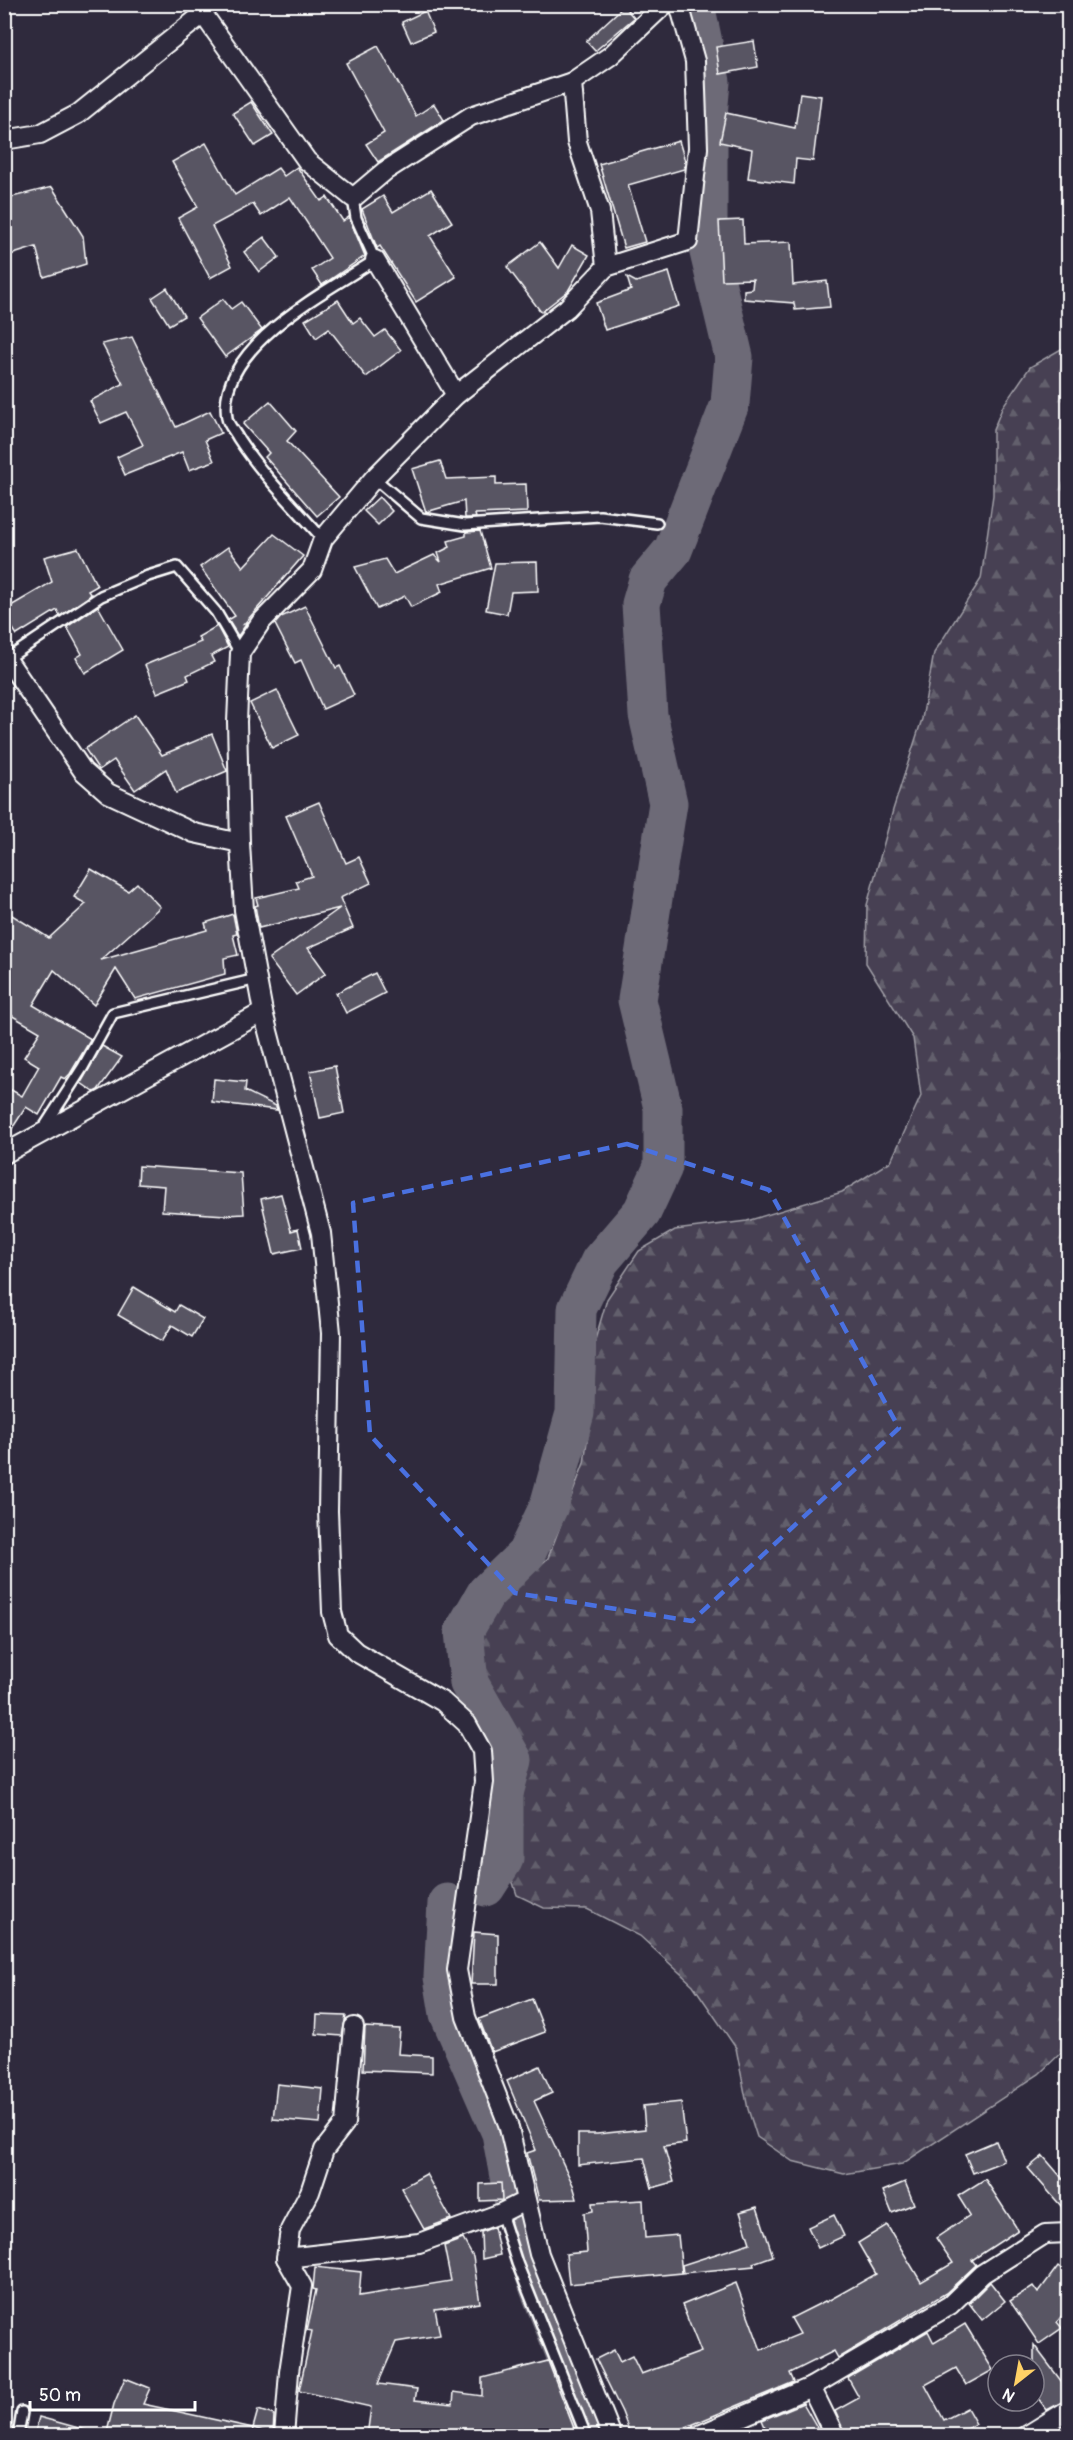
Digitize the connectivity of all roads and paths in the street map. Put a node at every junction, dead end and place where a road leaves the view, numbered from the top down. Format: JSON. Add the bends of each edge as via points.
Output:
{"nodes":[{"id":1,"x":665,"y":4,"type":"edge"},
{"id":2,"x":679,"y":4,"type":"edge"},
{"id":3,"x":572,"y":82,"type":"junction"},
{"id":4,"x":4,"y":141,"type":"edge"},
{"id":5,"x":353,"y":198,"type":"junction"},
{"id":6,"x":375,"y":260,"type":"junction"},
{"id":7,"x":606,"y":267,"type":"junction"},
{"id":8,"x":456,"y":395,"type":"junction"},
{"id":9,"x":374,"y":478,"type":"junction"},
{"id":10,"x":657,"y":524,"type":"dead end"},
{"id":11,"x":323,"y":539,"type":"junction"},
{"id":12,"x":240,"y":653,"type":"junction"},
{"id":13,"x":6,"y":657,"type":"edge"},
{"id":14,"x":240,"y":843,"type":"junction"},
{"id":15,"x":257,"y":979,"type":"junction"},
{"id":16,"x":263,"y":1012,"type":"junction"},
{"id":17,"x":38,"y":1136,"type":"junction"},
{"id":18,"x":4,"y":1154,"type":"edge"},
{"id":19,"x":354,"y":2027,"type":"dead end"},
{"id":20,"x":524,"y":2201,"type":"junction"},
{"id":21,"x":501,"y":2214,"type":"junction"},
{"id":22,"x":1068,"y":2234,"type":"edge"},
{"id":23,"x":286,"y":2258,"type":"junction"},
{"id":24,"x":811,"y":2387,"type":"junction"},
{"id":25,"x":1068,"y":2410,"type":"edge"},
{"id":26,"x":22,"y":2412,"type":"dead end"},
{"id":27,"x":18,"y":2436,"type":"edge"},
{"id":28,"x":284,"y":2436,"type":"edge"},
{"id":29,"x":584,"y":2436,"type":"edge"},
{"id":30,"x":612,"y":2436,"type":"edge"},
{"id":31,"x":697,"y":2436,"type":"edge"},
{"id":32,"x":835,"y":2436,"type":"edge"},
{"id":33,"x":1026,"y":2436,"type":"edge"}],
"edges":[{"from":1,"to":3,"type":"street","via":[[610,56]]},
{"from":2,"to":7,"type":"street","via":[[695,61],[698,148],[688,241]]},
{"from":3,"to":5,"type":"street","via":[[471,116],[385,171]]},
{"from":3,"to":7,"type":"street","via":[[577,142],[600,211]]},
{"from":4,"to":5,"type":"street","via":[[40,135],[78,114],[203,14],[307,161]]},
{"from":5,"to":6,"type":"lane","via":[[356,218]]},
{"from":6,"to":8,"type":"street"},
{"from":6,"to":11,"type":"lane","via":[[271,328],[242,361],[227,394],[227,420],[253,461]]},
{"from":7,"to":8,"type":"street","via":[[567,308]]},
{"from":8,"to":9,"type":"street"},
{"from":9,"to":10,"type":"lane","via":[[422,518],[465,525],[600,516]]},
{"from":9,"to":11,"type":"street"},
{"from":11,"to":12,"type":"street","via":[[312,570],[261,622]]},
{"from":12,"to":13,"type":"lane","via":[[216,612],[177,567],[101,596]]},
{"from":12,"to":14,"type":"street"},
{"from":13,"to":14,"type":"street","via":[[83,771],[108,792],[194,833]]},
{"from":14,"to":15,"type":"street","via":[[244,909]]},
{"from":15,"to":16,"type":"street"},
{"from":15,"to":17,"type":"lane","via":[[113,1013]]},
{"from":16,"to":17,"type":"street"},
{"from":16,"to":20,"type":"street","via":[[321,1233],[331,1333],[328,1511],[332,1612],[338,1635],[356,1652],[443,1702],[467,1724],[482,1751],[484,1782],[457,1970],[466,2018],[508,2124]]},
{"from":17,"to":18,"type":"street"},
{"from":19,"to":23,"type":"street","via":[[345,2123],[324,2150],[310,2192],[290,2230]]},
{"from":20,"to":21,"type":"street"},
{"from":20,"to":30,"type":"street","via":[[539,2254]]},
{"from":21,"to":23,"type":"street","via":[[419,2243]]},
{"from":21,"to":29,"type":"lane"},
{"from":22,"to":24,"type":"street","via":[[1045,2235],[982,2274],[950,2305]]},
{"from":23,"to":28,"type":"street","via":[[302,2286]]},
{"from":24,"to":31,"type":"street"},
{"from":24,"to":32,"type":"street"},
{"from":25,"to":33,"type":"street"},
{"from":26,"to":27,"type":"lane"}]}
